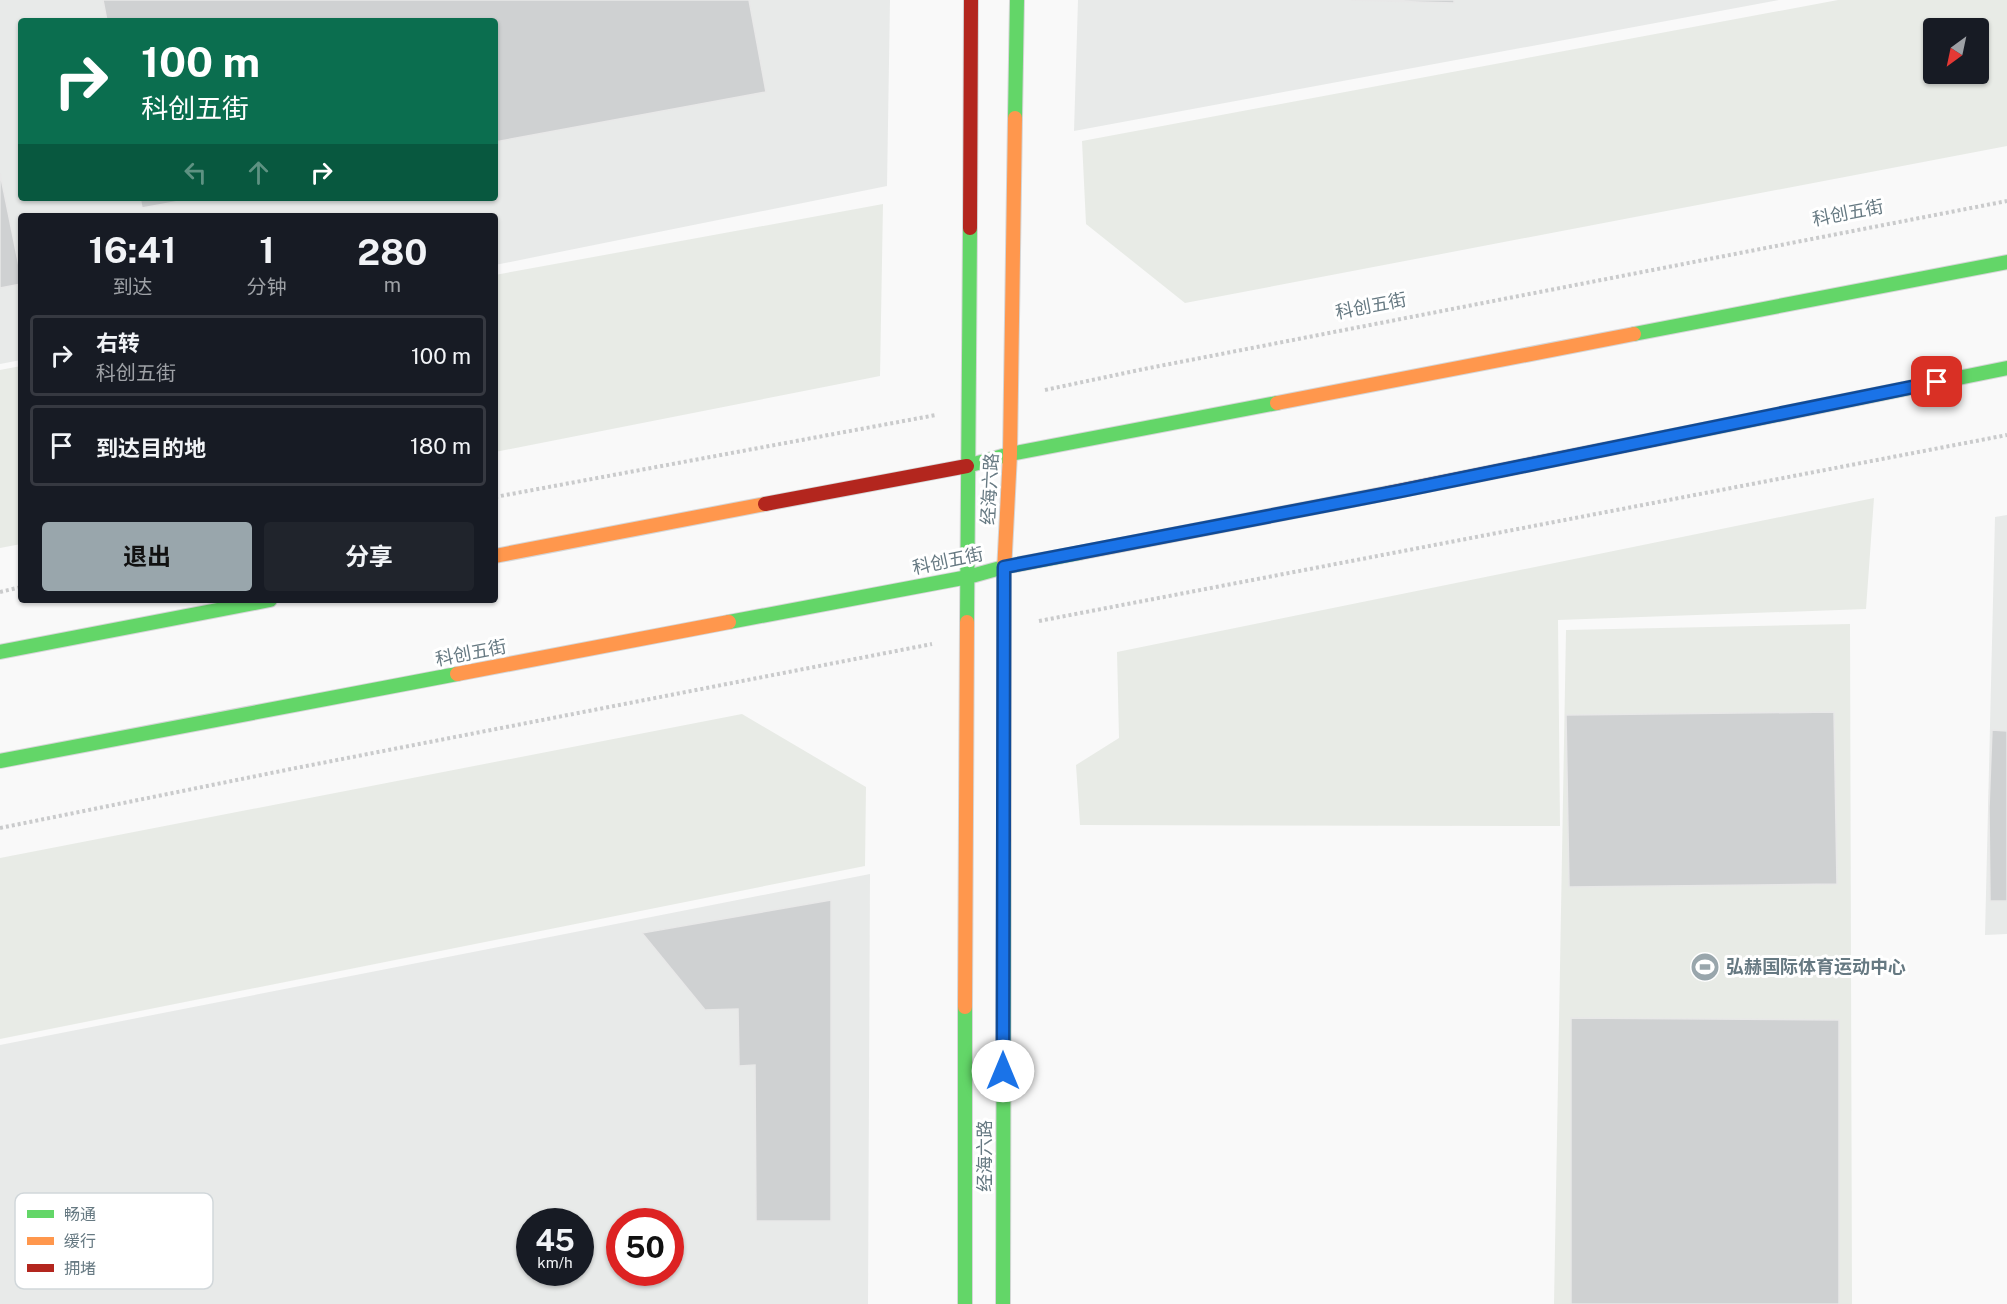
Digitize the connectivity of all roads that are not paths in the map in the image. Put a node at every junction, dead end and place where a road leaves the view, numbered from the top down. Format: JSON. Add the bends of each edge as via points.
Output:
{"nodes":[{"id":1,"x":971,"y":0,"type":"edge"},
{"id":2,"x":1017,"y":0,"type":"edge"},
{"id":3,"x":2007,"y":262,"type":"edge"},
{"id":4,"x":2007,"y":368,"type":"edge"},
{"id":5,"x":1010,"y":454,"type":"junction"},
{"id":6,"x":970,"y":465,"type":"junction"},
{"id":7,"x":498,"y":555,"type":"edge"},
{"id":8,"x":1004,"y":567,"type":"junction"},
{"id":9,"x":968,"y":577,"type":"junction"},
{"id":10,"x":254,"y":603,"type":"edge"},
{"id":11,"x":0,"y":652,"type":"edge"},
{"id":12,"x":0,"y":761,"type":"edge"},
{"id":13,"x":965,"y":1304,"type":"edge"},
{"id":14,"x":1003,"y":1304,"type":"edge"}],
"edges":[{"from":1,"to":6,"type":"main road","name":"经海六路"},
{"from":2,"to":5,"type":"main road","name":"经海六路"},
{"from":3,"to":5,"type":"main road"},
{"from":4,"to":8,"type":"main road","name":"科创五街"},
{"from":5,"to":6,"type":"main road"},
{"from":5,"to":8,"type":"main road","name":"经海六路"},
{"from":6,"to":7,"type":"main road"},
{"from":6,"to":9,"type":"main road","name":"经海六路"},
{"from":8,"to":9,"type":"main road","name":"科创五街"},
{"from":8,"to":14,"type":"main road","name":"经海六路"},
{"from":9,"to":12,"type":"main road","name":"科创五街"},
{"from":9,"to":13,"type":"main road","name":"经海六路"},
{"from":10,"to":11,"type":"main road"}]}
